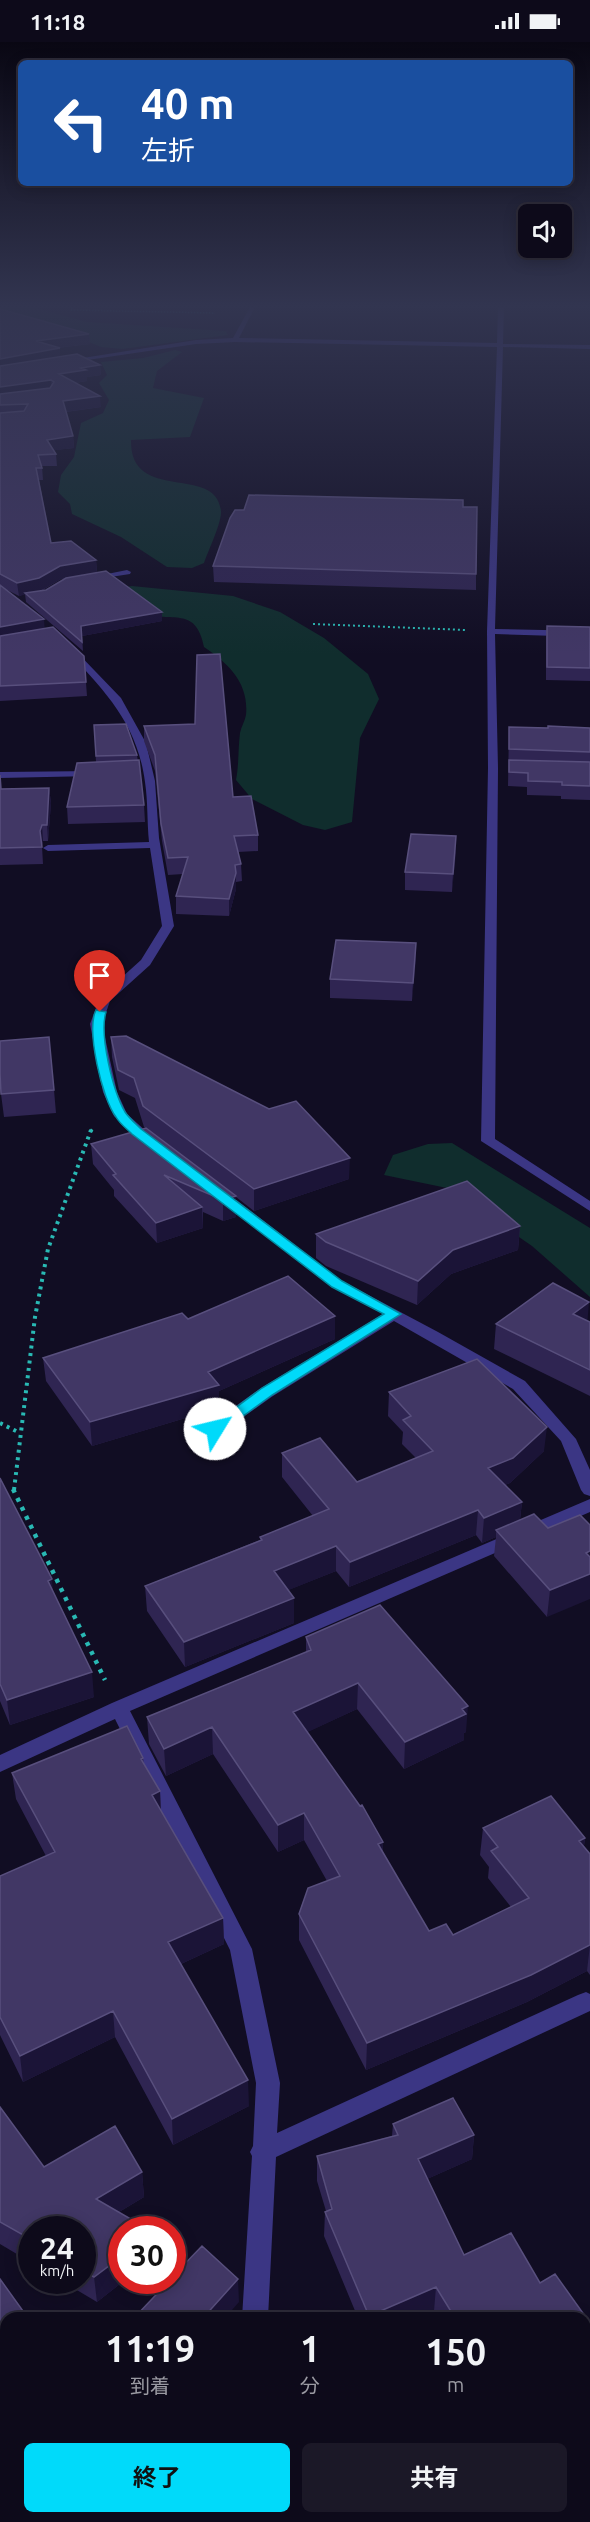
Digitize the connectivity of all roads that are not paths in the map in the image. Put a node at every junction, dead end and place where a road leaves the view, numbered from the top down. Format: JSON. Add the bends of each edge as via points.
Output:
{"nodes":[{"id":1,"x":498,"y":423,"type":"edge"},
{"id":2,"x":127,"y":572,"type":"dead end"},
{"id":3,"x":78,"y":580,"type":"edge"},
{"id":4,"x":491,"y":631,"type":"junction"},
{"id":5,"x":590,"y":634,"type":"edge"},
{"id":6,"x":55,"y":636,"type":"edge"},
{"id":7,"x":102,"y":772,"type":"edge"},
{"id":8,"x":0,"y":775,"type":"edge"},
{"id":9,"x":155,"y":845,"type":"junction"},
{"id":10,"x":48,"y":848,"type":"dead end"},
{"id":11,"x":163,"y":1151,"type":"edge"},
{"id":12,"x":207,"y":1184,"type":"edge"},
{"id":13,"x":590,"y":1207,"type":"edge"},
{"id":14,"x":394,"y":1314,"type":"junction"},
{"id":15,"x":215,"y":1429,"type":"dead end"},
{"id":16,"x":590,"y":1490,"type":"edge"},
{"id":17,"x":590,"y":1505,"type":"edge"},
{"id":18,"x":119,"y":1708,"type":"junction"},
{"id":19,"x":0,"y":1764,"type":"edge"},
{"id":20,"x":586,"y":2002,"type":"dead end"},
{"id":21,"x":262,"y":2152,"type":"junction"},
{"id":22,"x":255,"y":2312,"type":"edge"}],
"edges":[{"from":1,"to":4,"type":"street"},
{"from":2,"to":3,"type":"street"},
{"from":4,"to":5,"type":"street"},
{"from":4,"to":13,"type":"street","via":[[499,768],[488,1142]]},
{"from":6,"to":9,"type":"street","via":[[76,651],[118,700],[141,743]]},
{"from":7,"to":8,"type":"street"},
{"from":9,"to":10,"type":"street"},
{"from":9,"to":11,"type":"street","via":[[168,926],[146,962],[104,1000],[96,1024],[110,1092],[120,1116]]},
{"from":12,"to":14,"type":"street","via":[[337,1284]]},
{"from":14,"to":15,"type":"street","via":[[267,1392]]},
{"from":14,"to":16,"type":"street","via":[[519,1384],[568,1439]]},
{"from":17,"to":18,"type":"street"},
{"from":18,"to":19,"type":"street"},
{"from":18,"to":21,"type":"street","via":[[242,1949],[268,2083]]},
{"from":20,"to":21,"type":"street"},
{"from":21,"to":22,"type":"street"}]}
